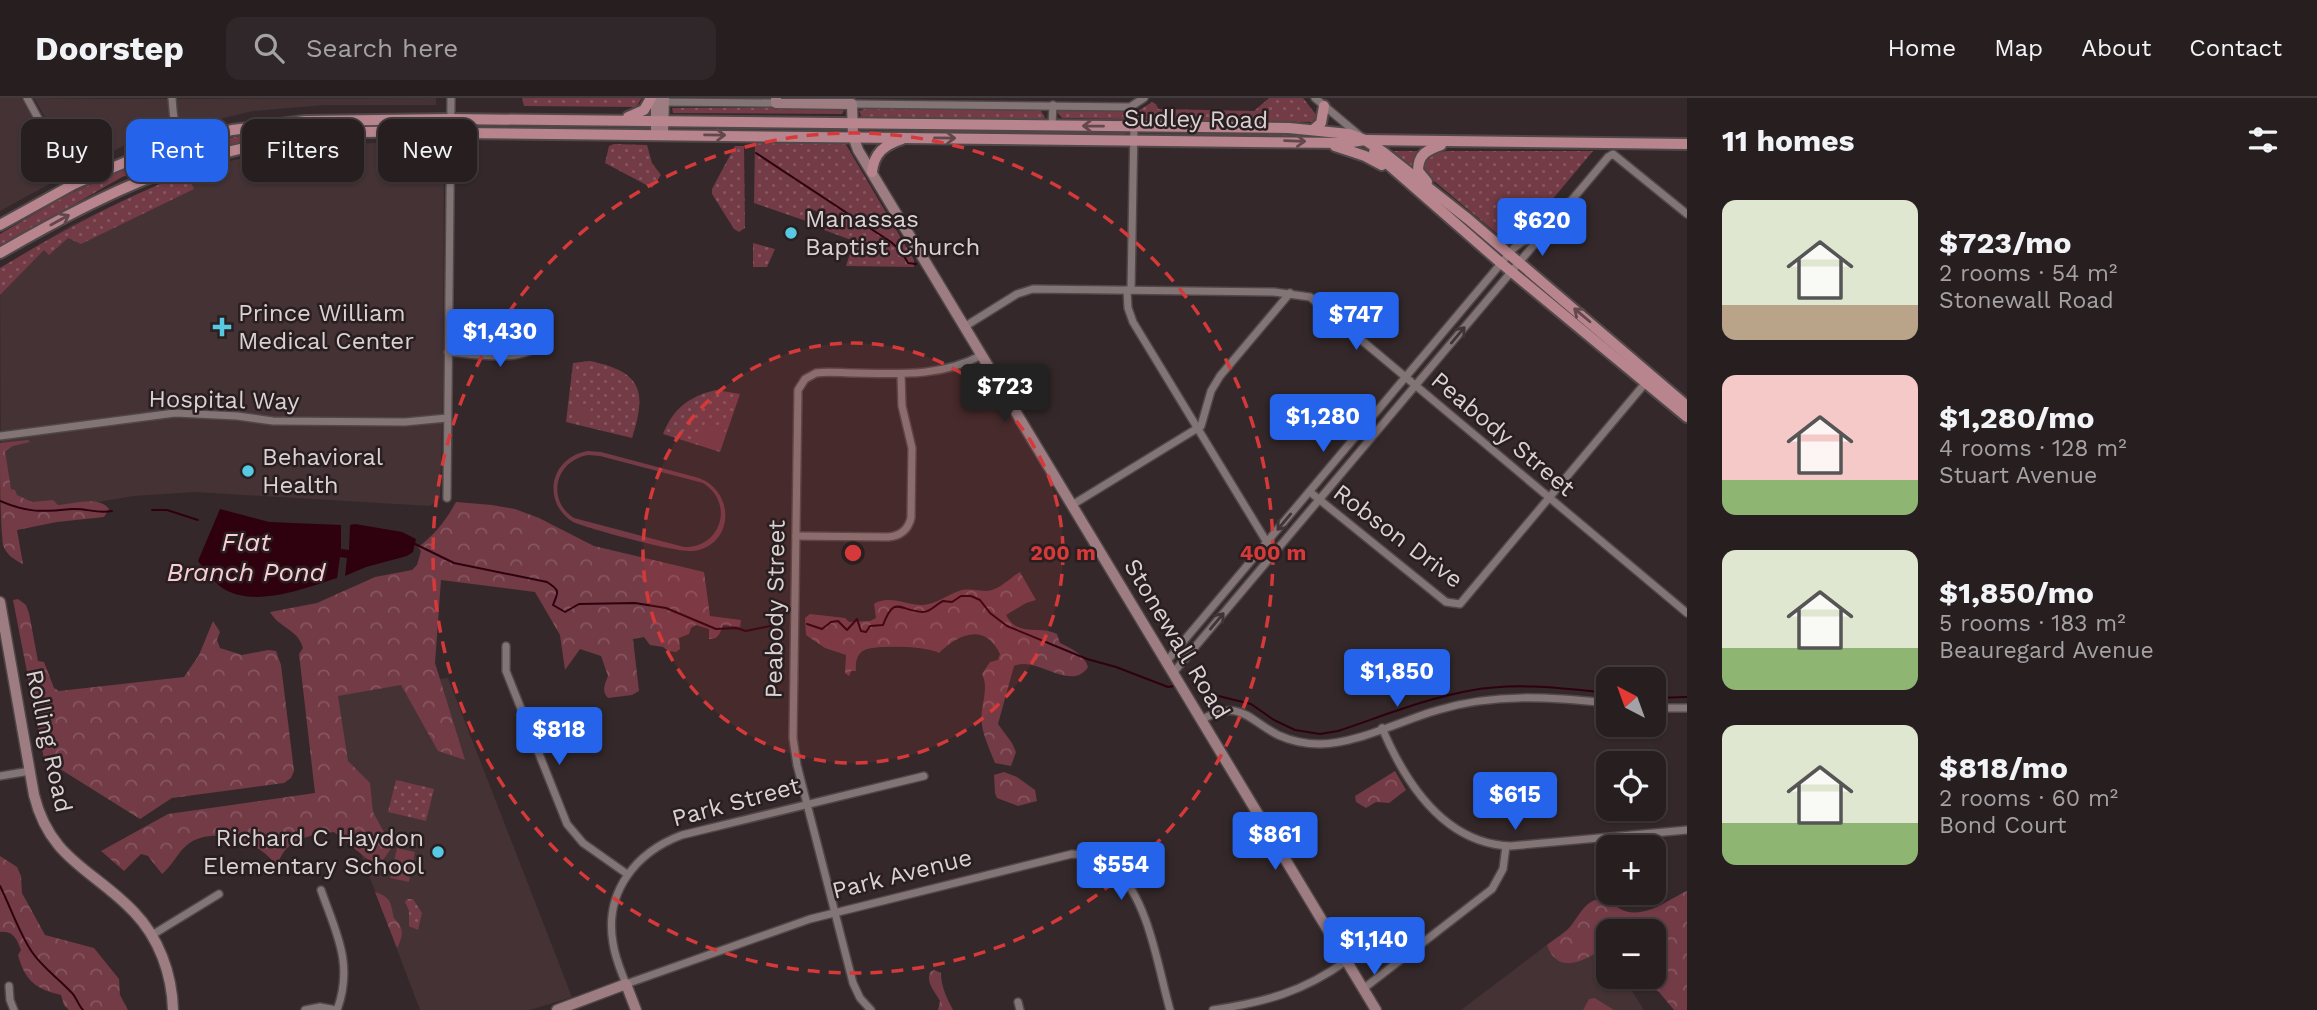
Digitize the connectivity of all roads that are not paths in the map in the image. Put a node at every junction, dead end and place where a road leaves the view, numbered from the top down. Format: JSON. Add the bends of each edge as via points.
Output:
{"nodes":[{"id":1,"x":27,"y":98,"type":"edge"},
{"id":2,"x":172,"y":98,"type":"edge"},
{"id":3,"x":451,"y":98,"type":"edge"},
{"id":4,"x":651,"y":98,"type":"edge"},
{"id":5,"x":1144,"y":98,"type":"edge"},
{"id":6,"x":661,"y":99,"type":"edge"},
{"id":7,"x":776,"y":100,"type":"edge"},
{"id":8,"x":1011,"y":102,"type":"edge"},
{"id":9,"x":1319,"y":102,"type":"edge"},
{"id":10,"x":852,"y":104,"type":"junction"},
{"id":11,"x":1053,"y":106,"type":"junction"},
{"id":12,"x":173,"y":119,"type":"edge"},
{"id":13,"x":378,"y":119,"type":"edge"},
{"id":14,"x":451,"y":119,"type":"edge"},
{"id":15,"x":477,"y":119,"type":"edge"},
{"id":16,"x":612,"y":121,"type":"junction"},
{"id":17,"x":660,"y":121,"type":"junction"},
{"id":18,"x":851,"y":123,"type":"junction"},
{"id":19,"x":1052,"y":125,"type":"junction"},
{"id":20,"x":1134,"y":126,"type":"junction"},
{"id":21,"x":1313,"y":130,"type":"junction"},
{"id":22,"x":228,"y":131,"type":"edge"},
{"id":23,"x":477,"y":132,"type":"edge"},
{"id":24,"x":378,"y":134,"type":"edge"},
{"id":25,"x":660,"y":134,"type":"junction"},
{"id":26,"x":853,"y":136,"type":"junction"},
{"id":27,"x":910,"y":137,"type":"junction"},
{"id":28,"x":1133,"y":139,"type":"junction"},
{"id":29,"x":1365,"y":140,"type":"junction"},
{"id":30,"x":1326,"y":142,"type":"junction"},
{"id":31,"x":1447,"y":142,"type":"junction"},
{"id":32,"x":1687,"y":144,"type":"edge"},
{"id":33,"x":228,"y":151,"type":"edge"},
{"id":34,"x":126,"y":161,"type":"edge"},
{"id":35,"x":872,"y":172,"type":"junction"},
{"id":36,"x":1396,"y":173,"type":"junction"},
{"id":37,"x":138,"y":182,"type":"edge"},
{"id":38,"x":450,"y":182,"type":"edge"},
{"id":39,"x":74,"y":184,"type":"junction"},
{"id":40,"x":1436,"y":195,"type":"junction"},
{"id":41,"x":1687,"y":214,"type":"edge"},
{"id":42,"x":0,"y":225,"type":"edge"},
{"id":43,"x":1542,"y":235,"type":"junction"},
{"id":44,"x":0,"y":253,"type":"edge"},
{"id":45,"x":1509,"y":254,"type":"junction"},
{"id":46,"x":1519,"y":262,"type":"junction"},
{"id":47,"x":1501,"y":264,"type":"junction"},
{"id":48,"x":1511,"y":272,"type":"junction"},
{"id":49,"x":1129,"y":290,"type":"junction"},
{"id":50,"x":1290,"y":293,"type":"junction"},
{"id":51,"x":964,"y":327,"type":"junction"},
{"id":52,"x":538,"y":345,"type":"dead end"},
{"id":53,"x":448,"y":352,"type":"junction"},
{"id":54,"x":982,"y":355,"type":"junction"},
{"id":55,"x":901,"y":374,"type":"junction"},
{"id":56,"x":1406,"y":377,"type":"junction"},
{"id":57,"x":1649,"y":379,"type":"junction"},
{"id":58,"x":1416,"y":385,"type":"junction"},
{"id":59,"x":1687,"y":406,"type":"edge"},
{"id":60,"x":1687,"y":417,"type":"edge"},
{"id":61,"x":447,"y":418,"type":"junction"},
{"id":62,"x":1199,"y":428,"type":"junction"},
{"id":63,"x":0,"y":436,"type":"edge"},
{"id":64,"x":1310,"y":492,"type":"junction"},
{"id":65,"x":447,"y":498,"type":"dead end"},
{"id":66,"x":1549,"y":499,"type":"junction"},
{"id":67,"x":1319,"y":500,"type":"junction"},
{"id":68,"x":1072,"y":505,"type":"junction"},
{"id":69,"x":796,"y":536,"type":"junction"},
{"id":70,"x":1267,"y":543,"type":"junction"},
{"id":71,"x":1273,"y":554,"type":"junction"},
{"id":72,"x":0,"y":602,"type":"edge"},
{"id":73,"x":1685,"y":609,"type":"edge"},
{"id":74,"x":506,"y":646,"type":"dead end"},
{"id":75,"x":1166,"y":662,"type":"junction"},
{"id":76,"x":1173,"y":673,"type":"junction"},
{"id":77,"x":1596,"y":702,"type":"edge"},
{"id":78,"x":1666,"y":708,"type":"edge"},
{"id":79,"x":1687,"y":708,"type":"edge"},
{"id":80,"x":1201,"y":720,"type":"junction"},
{"id":81,"x":1382,"y":728,"type":"junction"},
{"id":82,"x":30,"y":771,"type":"junction"},
{"id":83,"x":0,"y":776,"type":"edge"},
{"id":84,"x":924,"y":776,"type":"dead end"},
{"id":85,"x":807,"y":805,"type":"junction"},
{"id":86,"x":1687,"y":830,"type":"edge"},
{"id":87,"x":1506,"y":846,"type":"junction"},
{"id":88,"x":628,"y":874,"type":"junction"},
{"id":89,"x":321,"y":890,"type":"dead end"},
{"id":90,"x":219,"y":894,"type":"dead end"},
{"id":91,"x":835,"y":913,"type":"junction"},
{"id":92,"x":152,"y":935,"type":"junction"},
{"id":93,"x":1346,"y":961,"type":"junction"},
{"id":94,"x":626,"y":984,"type":"junction"},
{"id":95,"x":9,"y":986,"type":"dead end"},
{"id":96,"x":1363,"y":989,"type":"junction"},
{"id":97,"x":14,"y":1010,"type":"edge"},
{"id":98,"x":173,"y":1010,"type":"edge"},
{"id":99,"x":305,"y":1010,"type":"edge"},
{"id":100,"x":336,"y":1010,"type":"edge"},
{"id":101,"x":557,"y":1010,"type":"edge"},
{"id":102,"x":636,"y":1010,"type":"edge"},
{"id":103,"x":871,"y":1010,"type":"edge"},
{"id":104,"x":1170,"y":1010,"type":"edge"},
{"id":105,"x":1213,"y":1010,"type":"edge"},
{"id":106,"x":1376,"y":1010,"type":"edge"}],
"edges":[{"from":1,"to":39,"type":"street"},
{"from":2,"to":12,"type":"street"},
{"from":3,"to":14,"type":"street"},
{"from":4,"to":16,"type":"main road","via":[[641,113]]},
{"from":5,"to":11,"type":"street","via":[[1130,107]]},
{"from":6,"to":7,"type":"street"},
{"from":6,"to":17,"type":"street"},
{"from":7,"to":10,"type":"street"},
{"from":8,"to":10,"type":"street"},
{"from":8,"to":11,"type":"street"},
{"from":9,"to":21,"type":"main road","via":[[1321,122]]},
{"from":9,"to":29,"type":"street"},
{"from":10,"to":18,"type":"street","name":"Stonewall Road"},
{"from":11,"to":19,"type":"street"},
{"from":13,"to":22,"type":"main road","name":"Sudley Road","via":[[277,123]]},
{"from":15,"to":16,"type":"main road","name":"Sudley Road"},
{"from":16,"to":17,"type":"main road","name":"Sudley Road"},
{"from":17,"to":18,"type":"main road","name":"Sudley Road"},
{"from":17,"to":25,"type":"street"},
{"from":18,"to":19,"type":"main road","name":"Sudley Road"},
{"from":18,"to":26,"type":"street","name":"Stonewall Road"},
{"from":20,"to":19,"type":"main road","name":"Sudley Road","one_way":true},
{"from":20,"to":21,"type":"main road","name":"Sudley Road"},
{"from":20,"to":28,"type":"street"},
{"from":21,"to":29,"type":"main road","name":"Sudley Road"},
{"from":23,"to":25,"type":"main road","name":"Sudley Road"},
{"from":24,"to":33,"type":"main road","name":"Sudley Road","via":[[320,135]]},
{"from":25,"to":26,"type":"main road","name":"Sudley Road","one_way":true},
{"from":26,"to":27,"type":"main road","name":"Sudley Road"},
{"from":26,"to":35,"type":"street","name":"Stonewall Road"},
{"from":27,"to":28,"type":"main road","name":"Sudley Road","one_way":true},
{"from":27,"to":35,"type":"main road","via":[[880,150]]},
{"from":28,"to":30,"type":"main road","name":"Sudley Road","one_way":true},
{"from":28,"to":49,"type":"street"},
{"from":29,"to":30,"type":"main road","name":"Sudley Road"},
{"from":29,"to":31,"type":"main road","name":"Sudley Road"},
{"from":29,"to":36,"type":"main road"},
{"from":29,"to":40,"type":"main road"},
{"from":30,"to":36,"type":"main road"},
{"from":31,"to":32,"type":"main road","name":"Sudley Road"},
{"from":31,"to":40,"type":"main road","via":[[1424,152],[1418,161],[1418,171]]},
{"from":34,"to":39,"type":"main road","name":"Sudley Road"},
{"from":35,"to":51,"type":"street","name":"Stonewall Road"},
{"from":36,"to":47,"type":"main road"},
{"from":44,"to":37,"type":"main road","name":"Sudley Road","one_way":true},
{"from":38,"to":53,"type":"street"},
{"from":39,"to":42,"type":"main road","name":"Sudley Road"},
{"from":40,"to":45,"type":"main road"},
{"from":41,"to":43,"type":"street","via":[[1613,154]]},
{"from":43,"to":45,"type":"street","via":[[1519,244]]},
{"from":43,"to":46,"type":"street"},
{"from":45,"to":46,"type":"main road"},
{"from":45,"to":47,"type":"street"},
{"from":46,"to":48,"type":"street"},
{"from":57,"to":46,"type":"main road","one_way":true},
{"from":47,"to":48,"type":"main road"},
{"from":47,"to":56,"type":"street"},
{"from":48,"to":57,"type":"main road"},
{"from":58,"to":48,"type":"street","one_way":true},
{"from":49,"to":50,"type":"street","name":"Peabody Street"},
{"from":49,"to":51,"type":"street","name":"Peabody Street","via":[[1025,290]]},
{"from":49,"to":62,"type":"street","via":[[1133,321]]},
{"from":50,"to":56,"type":"street","name":"Peabody Street","via":[[1318,301]]},
{"from":50,"to":62,"type":"street","via":[[1220,376]]},
{"from":51,"to":54,"type":"street","name":"Stonewall Road"},
{"from":52,"to":53,"type":"street","via":[[521,355]]},
{"from":53,"to":61,"type":"street"},
{"from":54,"to":55,"type":"street","name":"Peabody Street","via":[[947,369]]},
{"from":54,"to":68,"type":"street","name":"Stonewall Road"},
{"from":55,"to":69,"type":"street","name":"Peabody Street","via":[[821,372],[801,384]]},
{"from":55,"to":69,"type":"street","via":[[902,406],[912,448],[909,524],[902,533],[888,537]]},
{"from":56,"to":58,"type":"street","name":"Peabody Street"},
{"from":56,"to":64,"type":"street"},
{"from":57,"to":59,"type":"main road"},
{"from":57,"to":60,"type":"main road"},
{"from":57,"to":66,"type":"street","name":"Robson Drive"},
{"from":58,"to":66,"type":"street","name":"Peabody Street"},
{"from":58,"to":67,"type":"street"},
{"from":61,"to":63,"type":"street","name":"Hospital Way","via":[[273,421],[175,413]]},
{"from":61,"to":65,"type":"street"},
{"from":62,"to":68,"type":"street"},
{"from":62,"to":70,"type":"street"},
{"from":64,"to":67,"type":"street","name":"Robson Drive"},
{"from":64,"to":70,"type":"street","one_way":true},
{"from":66,"to":67,"type":"street","name":"Robson Drive","via":[[1464,601],[1454,605]]},
{"from":66,"to":73,"type":"street","name":"Peabody Street"},
{"from":67,"to":71,"type":"street"},
{"from":68,"to":75,"type":"street","name":"Stonewall Road"},
{"from":69,"to":85,"type":"street","name":"Peabody Street","via":[[793,738]]},
{"from":70,"to":71,"type":"street"},
{"from":70,"to":75,"type":"street"},
{"from":76,"to":71,"type":"street","one_way":true},
{"from":72,"to":82,"type":"street","name":"Rolling Road"},
{"from":74,"to":88,"type":"street","via":[[506,671],[567,824],[583,843]]},
{"from":75,"to":76,"type":"street","name":"Stonewall Road"},
{"from":76,"to":80,"type":"street","name":"Stonewall Road"},
{"from":77,"to":81,"type":"street","via":[[1492,699]]},
{"from":78,"to":79,"type":"street"},
{"from":80,"to":81,"type":"street","via":[[1217,712],[1244,713],[1279,736],[1314,744],[1336,743]]},
{"from":80,"to":93,"type":"street","name":"Stonewall Road"},
{"from":81,"to":87,"type":"street","via":[[1406,774],[1440,817],[1472,836]]},
{"from":82,"to":83,"type":"street"},
{"from":82,"to":92,"type":"street","name":"Rolling Road","via":[[36,804],[53,840],[72,862],[133,910]]},
{"from":84,"to":85,"type":"street","name":"Park Street"},
{"from":85,"to":88,"type":"street","name":"Park Street","via":[[672,839],[652,849]]},
{"from":85,"to":91,"type":"street","name":"Peabody Street"},
{"from":86,"to":87,"type":"street"},
{"from":87,"to":96,"type":"street","via":[[1503,869],[1492,889]]},
{"from":88,"to":94,"type":"street","name":"Park Street","via":[[617,895],[611,930]]},
{"from":89,"to":100,"type":"street","via":[[344,956],[344,986]]},
{"from":90,"to":92,"type":"street"},
{"from":91,"to":94,"type":"street","name":"Park Avenue"},
{"from":91,"to":103,"type":"street","name":"Peabody Street","via":[[853,984]]},
{"from":91,"to":104,"type":"street","name":"Park Avenue","via":[[1059,856],[1094,857],[1117,871],[1138,904]]},
{"from":92,"to":98,"type":"street","name":"Rolling Road","via":[[167,970]]},
{"from":93,"to":96,"type":"street","name":"Stonewall Road"},
{"from":93,"to":105,"type":"street","via":[[1274,999]]},
{"from":94,"to":101,"type":"street","name":"Park Avenue"},
{"from":94,"to":102,"type":"street","name":"Park Street"},
{"from":95,"to":97,"type":"street"},
{"from":96,"to":106,"type":"street","name":"Stonewall Road"},
{"from":99,"to":100,"type":"street"}]}
